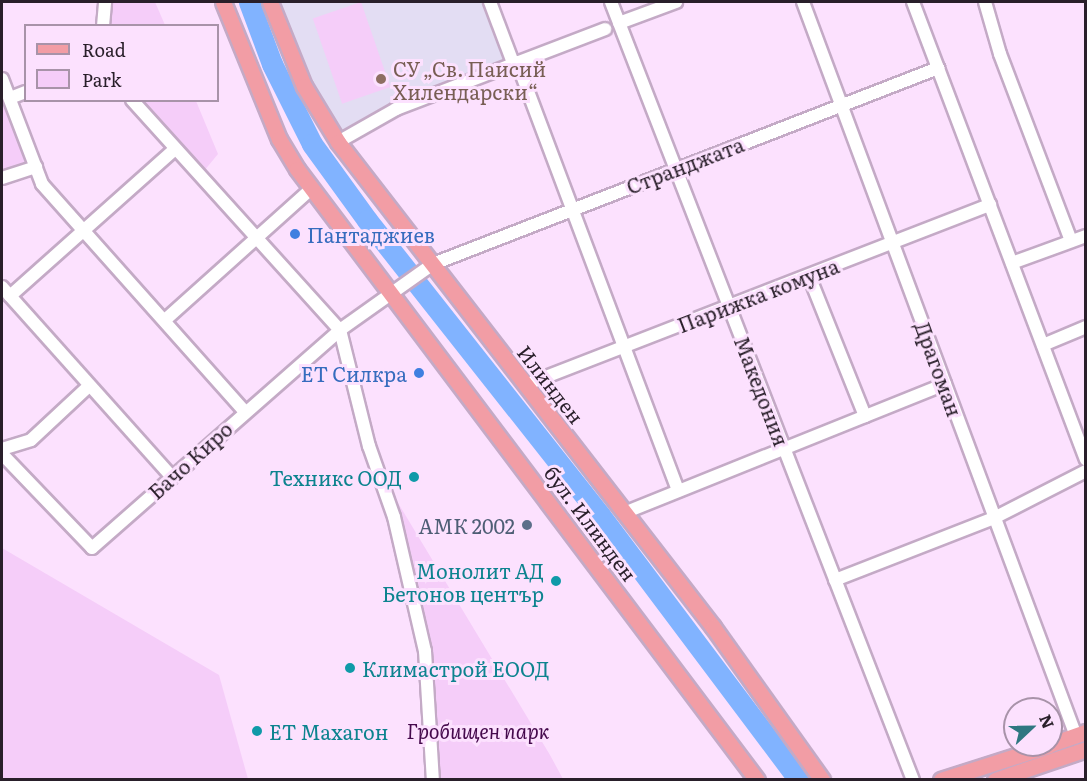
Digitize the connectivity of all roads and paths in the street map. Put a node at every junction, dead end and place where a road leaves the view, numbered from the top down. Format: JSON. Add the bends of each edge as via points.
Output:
{"nodes":[{"id":1,"x":105,"y":2,"type":"edge"},
{"id":2,"x":223,"y":2,"type":"edge"},
{"id":3,"x":270,"y":2,"type":"edge"},
{"id":4,"x":490,"y":2,"type":"edge"},
{"id":5,"x":611,"y":2,"type":"edge"},
{"id":6,"x":676,"y":2,"type":"edge"},
{"id":7,"x":802,"y":2,"type":"edge"},
{"id":8,"x":913,"y":2,"type":"edge"},
{"id":9,"x":985,"y":2,"type":"edge"},
{"id":10,"x":619,"y":23,"type":"junction"},
{"id":11,"x":103,"y":24,"type":"edge"},
{"id":12,"x":605,"y":29,"type":"dead end"},
{"id":13,"x":515,"y":63,"type":"junction"},
{"id":14,"x":938,"y":68,"type":"junction"},
{"id":15,"x":2,"y":79,"type":"edge"},
{"id":16,"x":24,"y":93,"type":"edge"},
{"id":17,"x":10,"y":98,"type":"junction"},
{"id":18,"x":134,"y":102,"type":"edge"},
{"id":19,"x":840,"y":105,"type":"junction"},
{"id":20,"x":338,"y":142,"type":"junction"},
{"id":21,"x":175,"y":149,"type":"junction"},
{"id":22,"x":36,"y":167,"type":"junction"},
{"id":23,"x":675,"y":169,"type":"junction"},
{"id":24,"x":2,"y":178,"type":"edge"},
{"id":25,"x":312,"y":189,"type":"junction"},
{"id":26,"x":990,"y":205,"type":"junction"},
{"id":27,"x":572,"y":209,"type":"junction"},
{"id":28,"x":84,"y":230,"type":"junction"},
{"id":29,"x":1086,"y":236,"type":"edge"},
{"id":30,"x":256,"y":238,"type":"junction"},
{"id":31,"x":1071,"y":241,"type":"junction"},
{"id":32,"x":892,"y":243,"type":"junction"},
{"id":33,"x":1012,"y":263,"type":"junction"},
{"id":34,"x":433,"y":264,"type":"junction"},
{"id":35,"x":809,"y":276,"type":"junction"},
{"id":36,"x":407,"y":281,"type":"joint"},
{"id":37,"x":6,"y":291,"type":"edge"},
{"id":38,"x":391,"y":291,"type":"junction"},
{"id":39,"x":729,"y":306,"type":"junction"},
{"id":40,"x":165,"y":320,"type":"junction"},
{"id":41,"x":1086,"y":327,"type":"edge"},
{"id":42,"x":340,"y":330,"type":"junction"},
{"id":43,"x":1043,"y":345,"type":"junction"},
{"id":44,"x":624,"y":347,"type":"junction"},
{"id":45,"x":945,"y":384,"type":"junction"},
{"id":46,"x":525,"y":385,"type":"junction"},
{"id":47,"x":89,"y":386,"type":"junction"},
{"id":48,"x":245,"y":412,"type":"junction"},
{"id":49,"x":865,"y":417,"type":"junction"},
{"id":50,"x":1082,"y":440,"type":"edge"},
{"id":51,"x":784,"y":448,"type":"junction"},
{"id":52,"x":2,"y":449,"type":"edge"},
{"id":53,"x":2,"y":454,"type":"edge"},
{"id":54,"x":1086,"y":459,"type":"edge"},
{"id":55,"x":1086,"y":471,"type":"edge"},
{"id":56,"x":172,"y":477,"type":"junction"},
{"id":57,"x":678,"y":491,"type":"junction"},
{"id":58,"x":624,"y":513,"type":"junction"},
{"id":59,"x":994,"y":518,"type":"junction"},
{"id":60,"x":835,"y":580,"type":"junction"},
{"id":61,"x":1081,"y":734,"type":"edge"},
{"id":62,"x":1063,"y":740,"type":"edge"},
{"id":63,"x":1086,"y":749,"type":"edge"},
{"id":64,"x":1013,"y":757,"type":"edge"},
{"id":65,"x":433,"y":780,"type":"edge"},
{"id":66,"x":757,"y":780,"type":"edge"},
{"id":67,"x":822,"y":780,"type":"edge"},
{"id":68,"x":913,"y":780,"type":"edge"},
{"id":69,"x":941,"y":780,"type":"edge"},
{"id":70,"x":995,"y":780,"type":"edge"}],
"edges":[{"from":1,"to":11,"type":"street"},
{"from":2,"to":25,"type":"main road","via":[[279,140]]},
{"from":3,"to":20,"type":"main road","name":"Илинден","via":[[304,86]]},
{"from":4,"to":13,"type":"street"},
{"from":5,"to":10,"type":"street","name":"Македония"},
{"from":6,"to":10,"type":"street"},
{"from":7,"to":19,"type":"street","name":"Драгоман"},
{"from":8,"to":14,"type":"street"},
{"from":9,"to":31,"type":"street","via":[[1000,54]]},
{"from":10,"to":23,"type":"street","name":"Македония"},
{"from":12,"to":13,"type":"street"},
{"from":13,"to":20,"type":"street","via":[[396,109]]},
{"from":13,"to":27,"type":"street"},
{"from":14,"to":19,"type":"street","name":"Странджата"},
{"from":14,"to":26,"type":"street"},
{"from":15,"to":17,"type":"street"},
{"from":16,"to":17,"type":"street"},
{"from":17,"to":22,"type":"street"},
{"from":18,"to":21,"type":"street"},
{"from":19,"to":23,"type":"street","name":"Странджата"},
{"from":19,"to":32,"type":"street","name":"Драгоман"},
{"from":20,"to":34,"type":"main road","name":"Илинден"},
{"from":21,"to":28,"type":"street"},
{"from":21,"to":30,"type":"street"},
{"from":22,"to":24,"type":"street"},
{"from":22,"to":28,"type":"street","via":[[42,184]]},
{"from":23,"to":27,"type":"street","name":"Странджата"},
{"from":23,"to":39,"type":"street","name":"Македония"},
{"from":25,"to":30,"type":"street"},
{"from":25,"to":38,"type":"main road"},
{"from":26,"to":32,"type":"street","name":"Парижка комуна"},
{"from":26,"to":33,"type":"street"},
{"from":27,"to":34,"type":"street","name":"Странджата"},
{"from":27,"to":44,"type":"street"},
{"from":28,"to":37,"type":"street"},
{"from":28,"to":40,"type":"street"},
{"from":29,"to":31,"type":"street"},
{"from":30,"to":40,"type":"street"},
{"from":30,"to":42,"type":"street"},
{"from":31,"to":33,"type":"street"},
{"from":32,"to":35,"type":"street","name":"Парижка комуна"},
{"from":32,"to":45,"type":"street","name":"Драгоман"},
{"from":33,"to":43,"type":"street"},
{"from":34,"to":36,"type":"street","name":"Странджата"},
{"from":34,"to":46,"type":"main road","name":"Илинден"},
{"from":35,"to":39,"type":"street","name":"Парижка комуна"},
{"from":35,"to":49,"type":"street"},
{"from":36,"to":38,"type":"street","name":"Бачо Киро"},
{"from":37,"to":47,"type":"street"},
{"from":38,"to":42,"type":"street","name":"Бачо Киро"},
{"from":38,"to":66,"type":"main road","name":"бул. Илинден"},
{"from":39,"to":44,"type":"street","name":"Парижка комуна"},
{"from":39,"to":51,"type":"street","name":"Македония"},
{"from":40,"to":48,"type":"street"},
{"from":41,"to":43,"type":"street"},
{"from":42,"to":48,"type":"street","name":"Бачо Киро"},
{"from":42,"to":65,"type":"street","via":[[369,446],[394,517],[425,651]]},
{"from":43,"to":50,"type":"street"},
{"from":44,"to":46,"type":"street","name":"Парижка комуна"},
{"from":44,"to":57,"type":"street"},
{"from":45,"to":49,"type":"street"},
{"from":45,"to":59,"type":"street","name":"Драгоман"},
{"from":46,"to":58,"type":"main road","name":"Илинден"},
{"from":47,"to":52,"type":"street","via":[[31,440]]},
{"from":47,"to":56,"type":"street"},
{"from":48,"to":56,"type":"street","name":"Бачо Киро"},
{"from":49,"to":51,"type":"street"},
{"from":50,"to":54,"type":"street"},
{"from":51,"to":57,"type":"street"},
{"from":51,"to":60,"type":"street","name":"Македония"},
{"from":53,"to":56,"type":"street","name":"Бачо Киро","via":[[92,548]]},
{"from":55,"to":59,"type":"street"},
{"from":57,"to":58,"type":"street"},
{"from":58,"to":67,"type":"main road","name":"Илинден"},
{"from":59,"to":60,"type":"street"},
{"from":59,"to":61,"type":"street","name":"Драгоман"},
{"from":60,"to":68,"type":"street","name":"Македония"},
{"from":61,"to":62,"type":"main road"},
{"from":63,"to":70,"type":"main road"},
{"from":64,"to":69,"type":"main road"}]}
